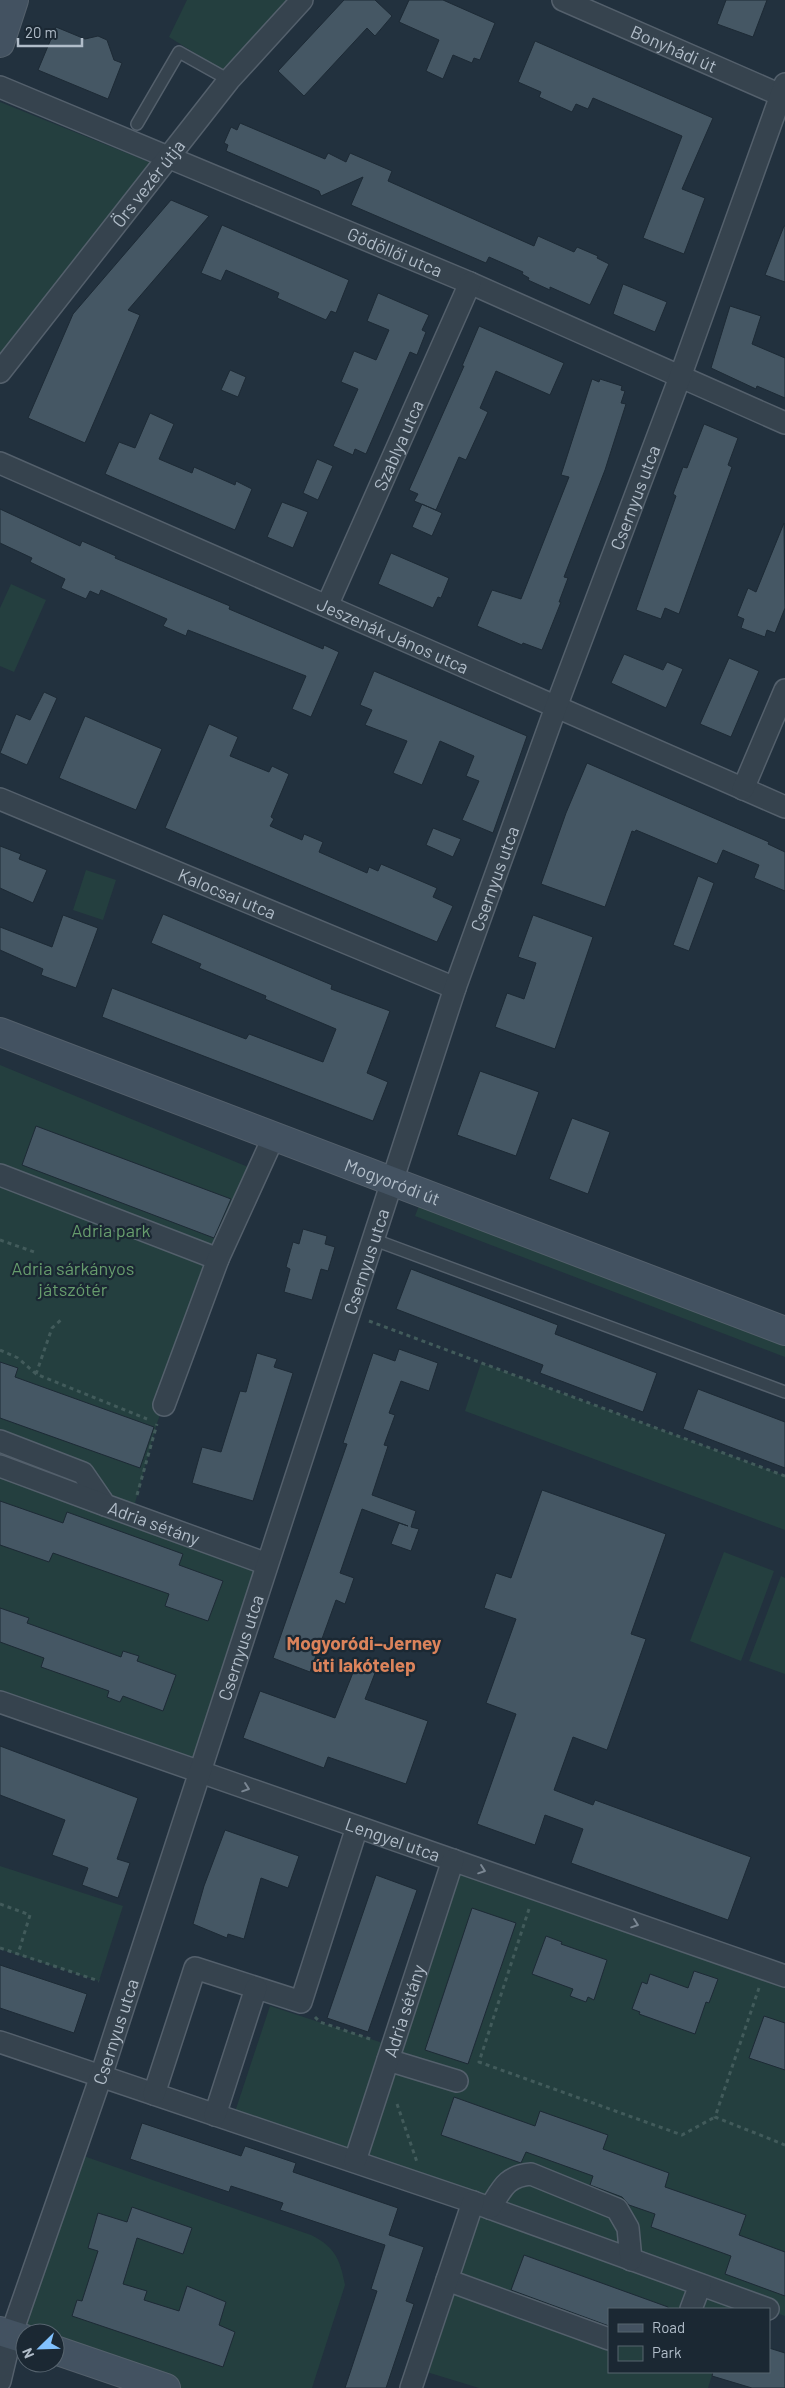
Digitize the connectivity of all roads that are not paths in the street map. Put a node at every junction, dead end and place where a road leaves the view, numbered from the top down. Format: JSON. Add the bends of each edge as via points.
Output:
{"nodes":[{"id":1,"x":14,"y":0,"type":"edge"},
{"id":2,"x":302,"y":0,"type":"edge"},
{"id":3,"x":563,"y":0,"type":"edge"},
{"id":4,"x":0,"y":43,"type":"edge"},
{"id":5,"x":228,"y":80,"type":"junction"},
{"id":6,"x":0,"y":87,"type":"edge"},
{"id":7,"x":784,"y":92,"type":"edge"},
{"id":8,"x":137,"y":124,"type":"dead end"},
{"id":9,"x":168,"y":157,"type":"junction"},
{"id":10,"x":470,"y":283,"type":"junction"},
{"id":11,"x":0,"y":372,"type":"edge"},
{"id":12,"x":680,"y":377,"type":"junction"},
{"id":13,"x":785,"y":423,"type":"edge"},
{"id":14,"x":0,"y":463,"type":"edge"},
{"id":15,"x":327,"y":606,"type":"junction"},
{"id":16,"x":785,"y":690,"type":"edge"},
{"id":17,"x":556,"y":707,"type":"junction"},
{"id":18,"x":743,"y":789,"type":"junction"},
{"id":19,"x":0,"y":799,"type":"edge"},
{"id":20,"x":785,"y":807,"type":"edge"},
{"id":21,"x":455,"y":988,"type":"junction"},
{"id":22,"x":0,"y":1032,"type":"edge"},
{"id":23,"x":274,"y":1136,"type":"junction"},
{"id":24,"x":0,"y":1175,"type":"edge"},
{"id":25,"x":391,"y":1181,"type":"junction"},
{"id":26,"x":372,"y":1239,"type":"junction"},
{"id":27,"x":218,"y":1259,"type":"junction"},
{"id":28,"x":785,"y":1331,"type":"edge"},
{"id":29,"x":785,"y":1392,"type":"edge"},
{"id":30,"x":164,"y":1405,"type":"dead end"},
{"id":31,"x":0,"y":1441,"type":"edge"},
{"id":32,"x":0,"y":1466,"type":"edge"},
{"id":33,"x":105,"y":1505,"type":"junction"},
{"id":34,"x":267,"y":1564,"type":"junction"},
{"id":35,"x":0,"y":1702,"type":"edge"},
{"id":36,"x":200,"y":1772,"type":"junction"},
{"id":37,"x":357,"y":1827,"type":"junction"},
{"id":38,"x":452,"y":1860,"type":"junction"},
{"id":39,"x":775,"y":1972,"type":"edge"},
{"id":40,"x":256,"y":1988,"type":"junction"},
{"id":41,"x":0,"y":2042,"type":"edge"},
{"id":42,"x":388,"y":2059,"type":"junction"},
{"id":43,"x":101,"y":2076,"type":"junction"},
{"id":44,"x":457,"y":2081,"type":"dead end"},
{"id":45,"x":154,"y":2094,"type":"junction"},
{"id":46,"x":215,"y":2114,"type":"junction"},
{"id":47,"x":355,"y":2161,"type":"junction"},
{"id":48,"x":481,"y":2205,"type":"junction"},
{"id":49,"x":632,"y":2260,"type":"junction"},
{"id":50,"x":447,"y":2280,"type":"junction"},
{"id":51,"x":700,"y":2285,"type":"junction"},
{"id":52,"x":692,"y":2308,"type":"edge"},
{"id":53,"x":765,"y":2308,"type":"edge"},
{"id":54,"x":770,"y":2310,"type":"edge"},
{"id":55,"x":785,"y":2316,"type":"edge"},
{"id":56,"x":12,"y":2335,"type":"edge"},
{"id":57,"x":608,"y":2338,"type":"edge"},
{"id":58,"x":65,"y":2353,"type":"edge"},
{"id":59,"x":0,"y":2381,"type":"edge"},
{"id":60,"x":166,"y":2388,"type":"edge"},
{"id":61,"x":411,"y":2388,"type":"edge"}],
"edges":[{"from":1,"to":4,"type":"street"},
{"from":2,"to":5,"type":"street","name":"Örs vezér útja"},
{"from":3,"to":7,"type":"street","name":"Bonyhádi út"},
{"from":5,"to":8,"type":"lane","via":[[180,52]]},
{"from":5,"to":9,"type":"street","name":"Örs vezér útja"},
{"from":6,"to":9,"type":"street","name":"Gödöllői utca"},
{"from":7,"to":12,"type":"street","name":"Csernyus utca"},
{"from":9,"to":10,"type":"street","name":"Gödöllői utca"},
{"from":9,"to":11,"type":"street","name":"Örs vezér útja"},
{"from":10,"to":12,"type":"street","name":"Gödöllői utca"},
{"from":10,"to":15,"type":"street","name":"Szablya utca"},
{"from":12,"to":13,"type":"street","name":"Gödöllői utca"},
{"from":12,"to":17,"type":"street","name":"Csernyus utca"},
{"from":14,"to":15,"type":"street","name":"Jeszenák János utca"},
{"from":15,"to":17,"type":"street","name":"Jeszenák János utca"},
{"from":16,"to":18,"type":"street"},
{"from":17,"to":18,"type":"street","name":"Jeszenák János utca"},
{"from":17,"to":21,"type":"street","name":"Csernyus utca"},
{"from":18,"to":20,"type":"street","name":"Jeszenák János utca"},
{"from":19,"to":21,"type":"street","name":"Kalocsai utca"},
{"from":21,"to":25,"type":"street","name":"Csernyus utca"},
{"from":22,"to":23,"type":"street","name":"Mogyoródi út"},
{"from":23,"to":25,"type":"street","name":"Mogyoródi út"},
{"from":23,"to":27,"type":"street"},
{"from":24,"to":27,"type":"street"},
{"from":25,"to":26,"type":"street","name":"Csernyus utca"},
{"from":25,"to":28,"type":"street","name":"Mogyoródi út"},
{"from":26,"to":29,"type":"lane"},
{"from":26,"to":34,"type":"street","name":"Csernyus utca"},
{"from":27,"to":30,"type":"street"},
{"from":31,"to":33,"type":"street","name":"Adria sétány","via":[[83,1472]]},
{"from":32,"to":33,"type":"street"},
{"from":33,"to":34,"type":"street","name":"Adria sétány"},
{"from":34,"to":36,"type":"street","name":"Csernyus utca"},
{"from":35,"to":36,"type":"street","name":"Lengyel utca"},
{"from":36,"to":37,"type":"street","name":"Lengyel utca","one_way":true},
{"from":36,"to":43,"type":"street","name":"Csernyus utca"},
{"from":37,"to":38,"type":"street","name":"Lengyel utca"},
{"from":37,"to":40,"type":"street","via":[[301,2002]]},
{"from":38,"to":39,"type":"street","name":"Lengyel utca","one_way":true},
{"from":38,"to":42,"type":"street","name":"Adria sétány"},
{"from":40,"to":45,"type":"street","via":[[194,1968]]},
{"from":40,"to":46,"type":"street"},
{"from":41,"to":43,"type":"street"},
{"from":42,"to":44,"type":"street"},
{"from":42,"to":47,"type":"street","name":"Adria sétány"},
{"from":43,"to":45,"type":"street"},
{"from":43,"to":56,"type":"street","name":"Csernyus utca"},
{"from":45,"to":46,"type":"street"},
{"from":46,"to":47,"type":"street"},
{"from":47,"to":48,"type":"street"},
{"from":48,"to":49,"type":"street"},
{"from":48,"to":49,"type":"street","via":[[517,2175],[531,2174],[617,2209],[628,2228]]},
{"from":48,"to":50,"type":"street"},
{"from":49,"to":51,"type":"street"},
{"from":50,"to":57,"type":"street"},
{"from":50,"to":61,"type":"street"},
{"from":51,"to":52,"type":"street"},
{"from":51,"to":53,"type":"street"},
{"from":54,"to":55,"type":"street"},
{"from":56,"to":59,"type":"street","name":"Csernyus utca"},
{"from":58,"to":60,"type":"street"}]}
